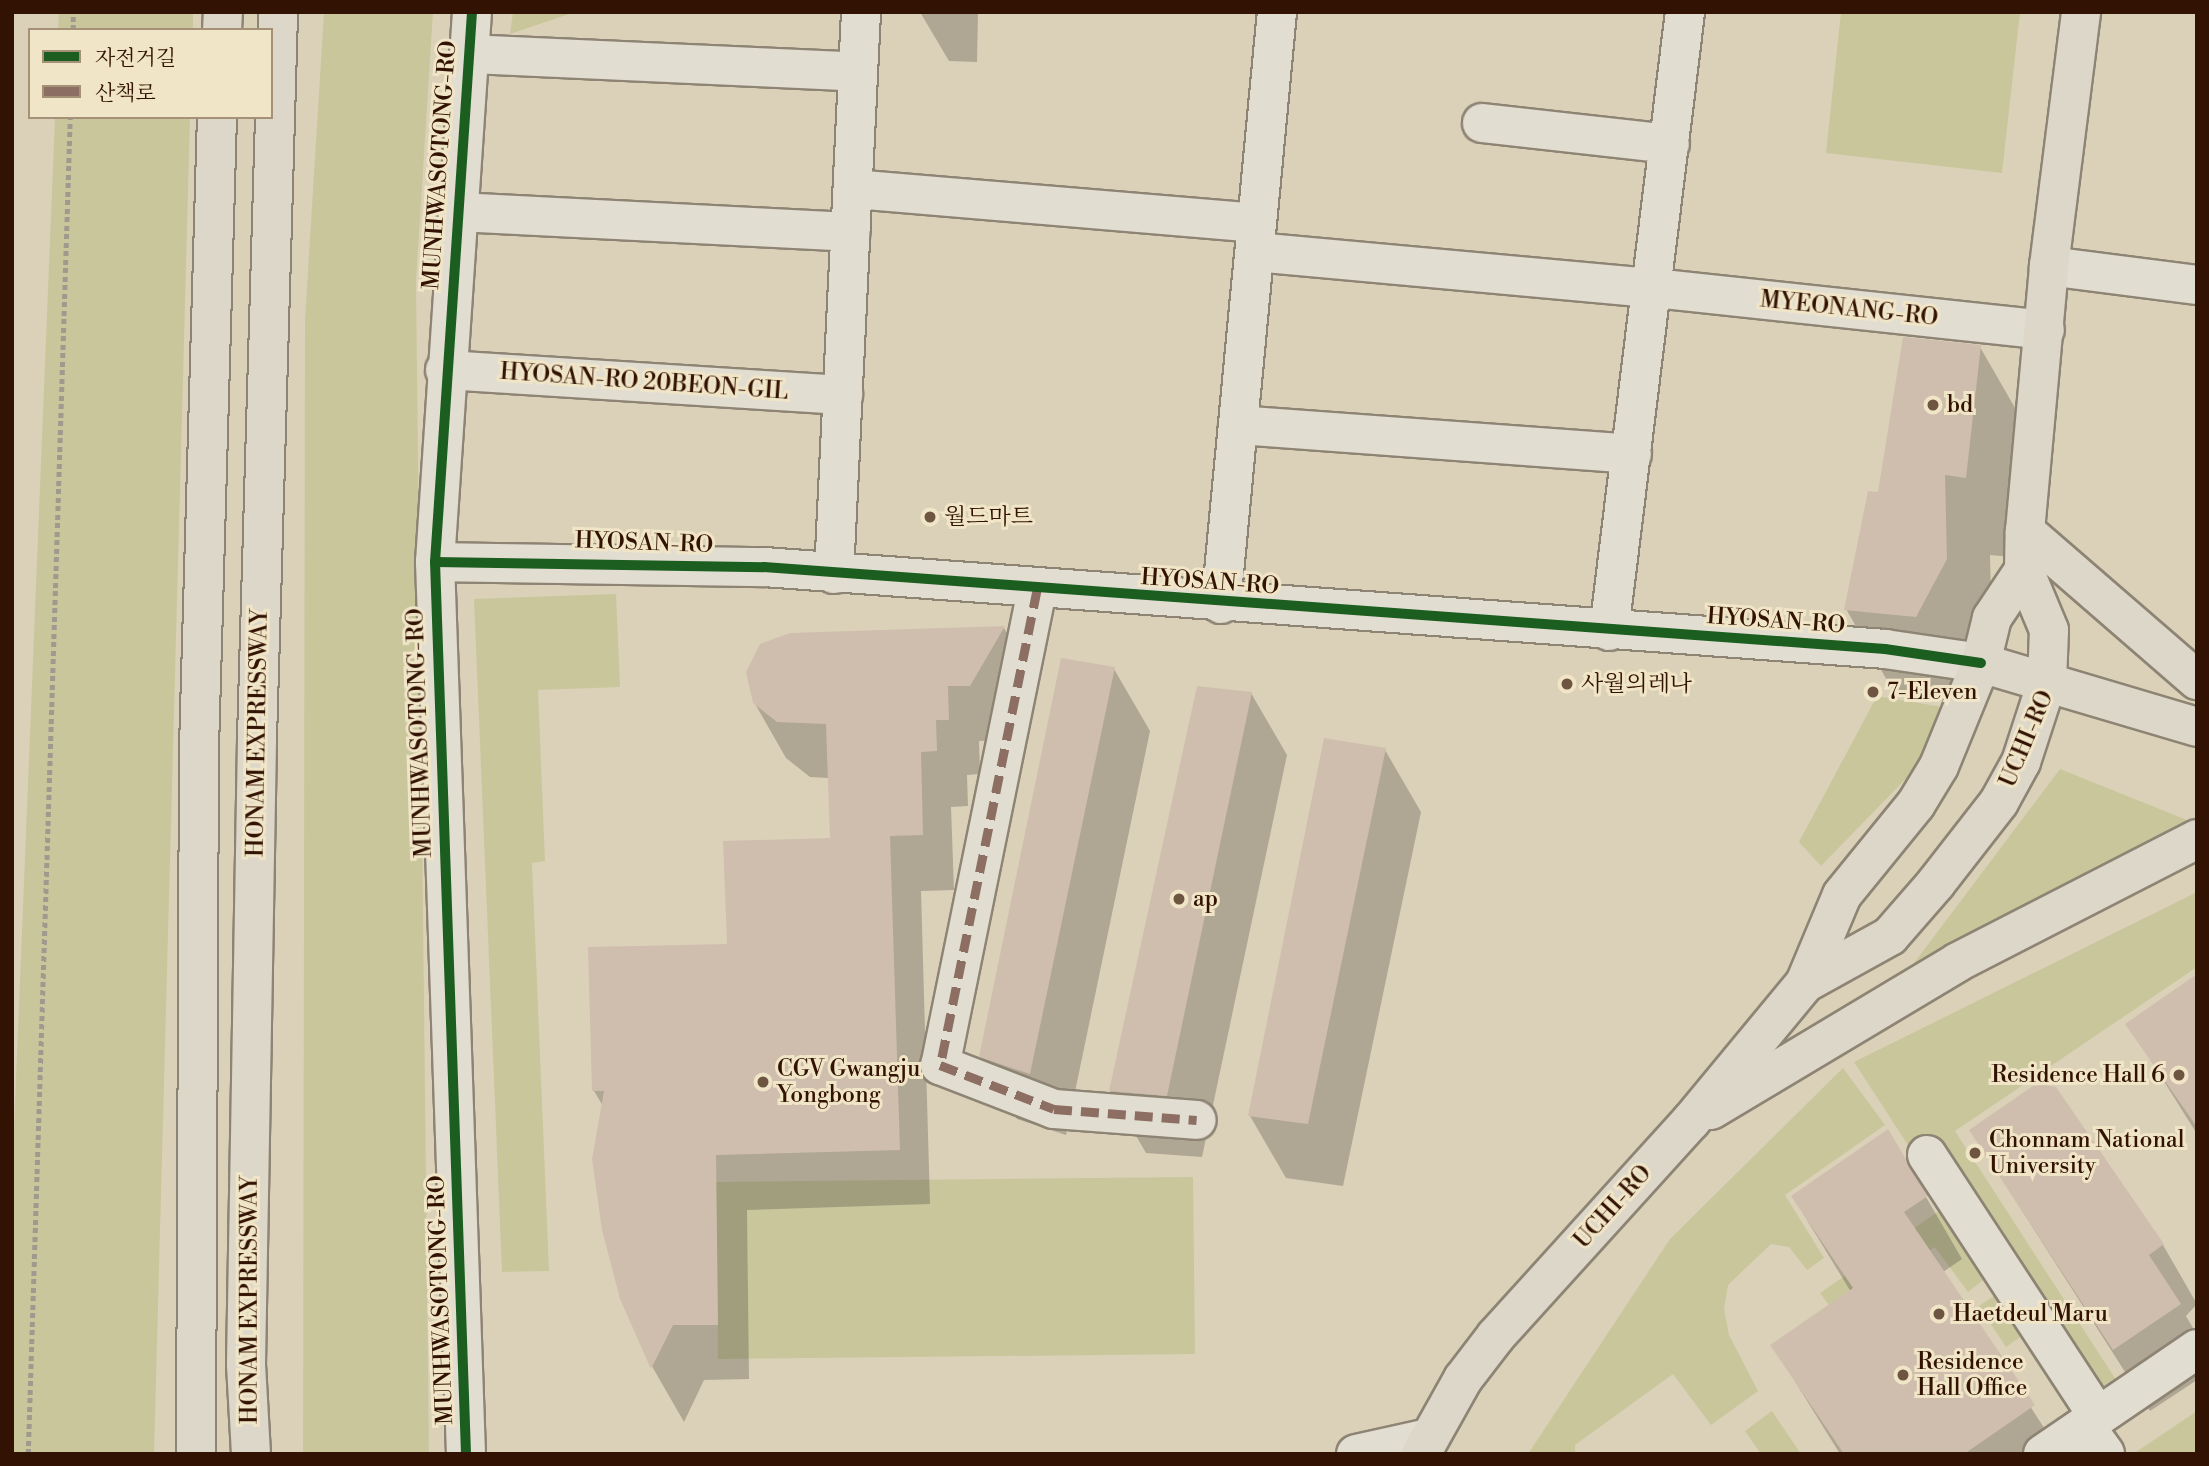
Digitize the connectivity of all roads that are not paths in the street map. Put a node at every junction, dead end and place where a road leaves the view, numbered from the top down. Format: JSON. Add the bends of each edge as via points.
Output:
{"nodes":[{"id":1,"x":278,"y":12,"type":"edge"},
{"id":2,"x":472,"y":12,"type":"edge"},
{"id":3,"x":861,"y":12,"type":"edge"},
{"id":4,"x":1277,"y":12,"type":"edge"},
{"id":5,"x":1685,"y":12,"type":"edge"},
{"id":6,"x":2081,"y":12,"type":"edge"},
{"id":7,"x":469,"y":54,"type":"junction"},
{"id":8,"x":858,"y":72,"type":"junction"},
{"id":9,"x":217,"y":119,"type":"edge"},
{"id":10,"x":1482,"y":123,"type":"dead end"},
{"id":11,"x":1670,"y":144,"type":"junction"},
{"id":12,"x":853,"y":189,"type":"junction"},
{"id":13,"x":457,"y":212,"type":"junction"},
{"id":14,"x":850,"y":232,"type":"junction"},
{"id":15,"x":1256,"y":238,"type":"junction"},
{"id":16,"x":2049,"y":266,"type":"junction"},
{"id":17,"x":2196,"y":281,"type":"edge"},
{"id":18,"x":1653,"y":288,"type":"junction"},
{"id":19,"x":2045,"y":330,"type":"junction"},
{"id":20,"x":445,"y":370,"type":"junction"},
{"id":21,"x":843,"y":395,"type":"junction"},
{"id":22,"x":1238,"y":425,"type":"junction"},
{"id":23,"x":1632,"y":454,"type":"junction"},
{"id":24,"x":2025,"y":531,"type":"junction"},
{"id":25,"x":435,"y":562,"type":"junction"},
{"id":26,"x":2024,"y":570,"type":"junction"},
{"id":27,"x":834,"y":574,"type":"junction"},
{"id":28,"x":1037,"y":590,"type":"junction"},
{"id":29,"x":1221,"y":604,"type":"junction"},
{"id":30,"x":1609,"y":631,"type":"junction"},
{"id":31,"x":1981,"y":663,"type":"junction"},
{"id":32,"x":2197,"y":680,"type":"edge"},
{"id":33,"x":2047,"y":682,"type":"junction"},
{"id":34,"x":2197,"y":727,"type":"edge"},
{"id":35,"x":2197,"y":839,"type":"edge"},
{"id":36,"x":1805,"y":983,"type":"junction"},
{"id":37,"x":1197,"y":1120,"type":"dead end"},
{"id":38,"x":1690,"y":1121,"type":"junction"},
{"id":39,"x":1927,"y":1155,"type":"dead end"},
{"id":40,"x":2197,"y":1349,"type":"edge"},
{"id":41,"x":2096,"y":1432,"type":"edge"},
{"id":42,"x":1425,"y":1446,"type":"edge"},
{"id":43,"x":196,"y":1454,"type":"edge"},
{"id":44,"x":251,"y":1454,"type":"edge"},
{"id":45,"x":466,"y":1454,"type":"edge"},
{"id":46,"x":1356,"y":1454,"type":"edge"},
{"id":47,"x":2043,"y":1454,"type":"edge"}],
"edges":[{"from":1,"to":44,"type":"main road","name":"HONAM EXPRESSWAY","via":[[256,766],[246,1364]]},
{"from":2,"to":7,"type":"street","name":"MUNHWASOTONG-RO"},
{"from":3,"to":8,"type":"street"},
{"from":4,"to":15,"type":"street"},
{"from":5,"to":11,"type":"street"},
{"from":6,"to":16,"type":"main road"},
{"from":7,"to":8,"type":"street"},
{"from":7,"to":13,"type":"street","name":"MUNHWASOTONG-RO"},
{"from":8,"to":12,"type":"street"},
{"from":9,"to":43,"type":"main road","via":[[199,748]]},
{"from":10,"to":11,"type":"street"},
{"from":11,"to":18,"type":"street"},
{"from":12,"to":14,"type":"street"},
{"from":12,"to":15,"type":"street","name":"MYEONANG-RO","via":[[1049,206]]},
{"from":13,"to":14,"type":"street"},
{"from":13,"to":20,"type":"street","name":"MUNHWASOTONG-RO"},
{"from":14,"to":21,"type":"street"},
{"from":15,"to":18,"type":"street","name":"MYEONANG-RO","via":[[1448,269]]},
{"from":15,"to":22,"type":"street"},
{"from":16,"to":17,"type":"street"},
{"from":16,"to":19,"type":"main road"},
{"from":18,"to":19,"type":"street","name":"MYEONANG-RO"},
{"from":18,"to":23,"type":"street"},
{"from":19,"to":24,"type":"main road"},
{"from":20,"to":21,"type":"street","name":"HYOSAN-RO 20BEON-GIL"},
{"from":20,"to":25,"type":"street","name":"MUNHWASOTONG-RO"},
{"from":21,"to":27,"type":"street"},
{"from":22,"to":23,"type":"street"},
{"from":22,"to":29,"type":"street"},
{"from":23,"to":30,"type":"street"},
{"from":24,"to":26,"type":"main road"},
{"from":24,"to":32,"type":"main road"},
{"from":25,"to":27,"type":"street","name":"HYOSAN-RO","via":[[557,561]]},
{"from":25,"to":45,"type":"street","name":"MUNHWASOTONG-RO"},
{"from":26,"to":31,"type":"main road","via":[[1992,618]]},
{"from":26,"to":33,"type":"main road","via":[[2049,630]]},
{"from":27,"to":28,"type":"street","name":"HYOSAN-RO"},
{"from":28,"to":29,"type":"street","name":"HYOSAN-RO"},
{"from":28,"to":37,"type":"street","via":[[940,1065],[1054,1108]]},
{"from":29,"to":30,"type":"street","name":"HYOSAN-RO"},
{"from":30,"to":31,"type":"street","name":"HYOSAN-RO","via":[[1885,649]]},
{"from":31,"to":33,"type":"main road"},
{"from":31,"to":36,"type":"main road","name":"UCHI-RO","via":[[1939,766],[1916,804],[1842,895]]},
{"from":33,"to":34,"type":"main road","name":"UCHI-RO"},
{"from":33,"to":36,"type":"main road","name":"UCHI-RO","via":[[2021,762],[1999,802],[1936,883],[1890,936]]},
{"from":35,"to":38,"type":"main road","via":[[1958,962]]},
{"from":36,"to":38,"type":"main road","name":"UCHI-RO"},
{"from":38,"to":42,"type":"main road","name":"UCHI-RO","via":[[1496,1336]]},
{"from":39,"to":41,"type":"street"},
{"from":40,"to":41,"type":"street"},
{"from":41,"to":47,"type":"street"},
{"from":42,"to":46,"type":"street","name":"UCHI-RO"}]}
